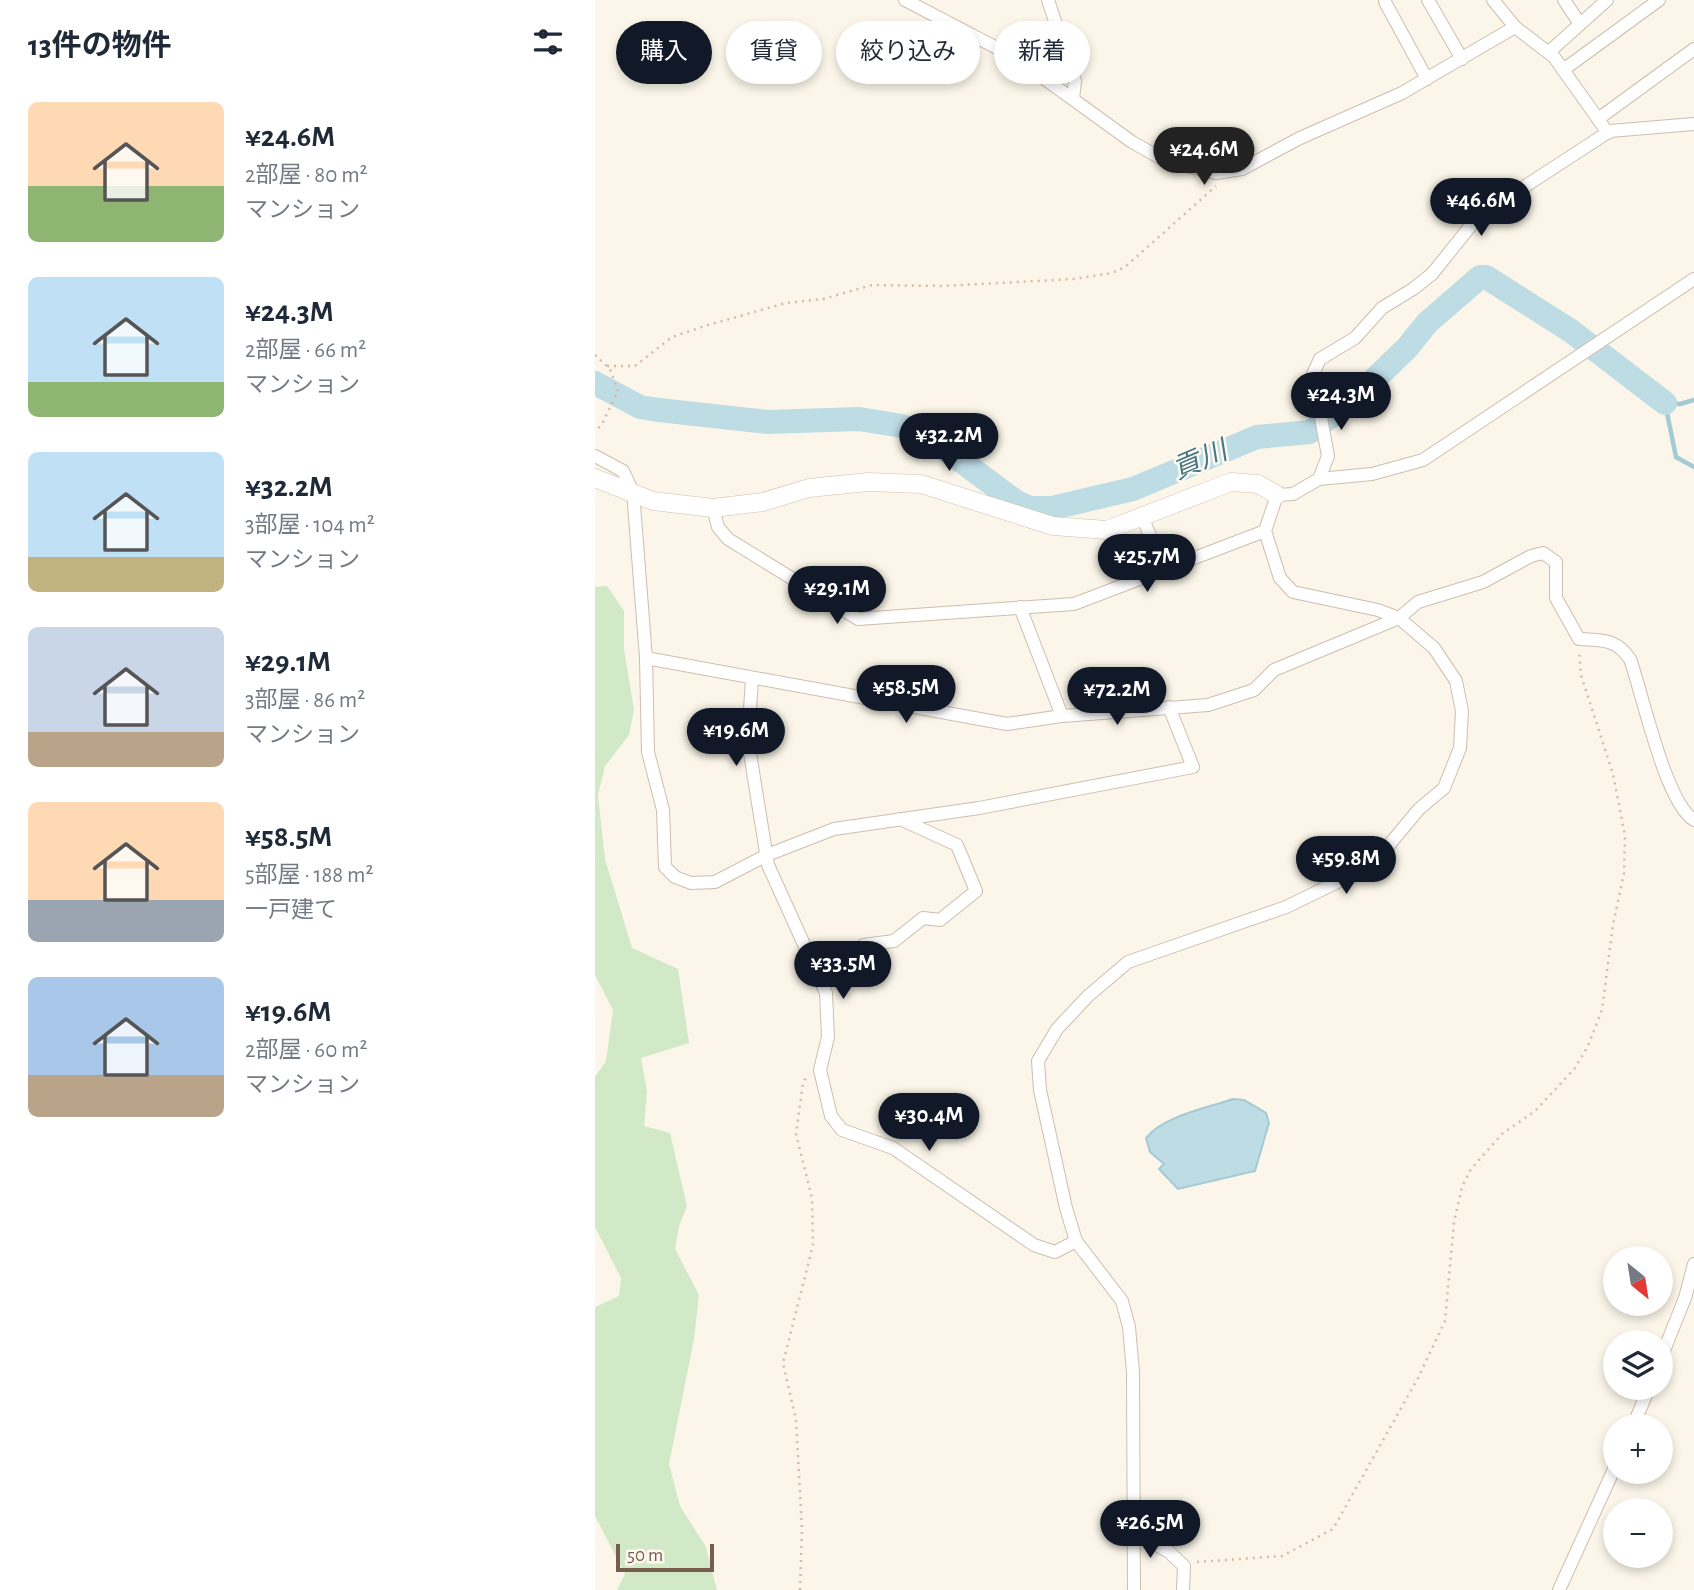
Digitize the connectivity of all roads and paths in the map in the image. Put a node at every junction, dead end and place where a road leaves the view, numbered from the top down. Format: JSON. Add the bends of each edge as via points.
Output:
{"nodes":[{"id":1,"x":905,"y":0,"type":"edge"},
{"id":2,"x":1048,"y":0,"type":"edge"},
{"id":3,"x":1428,"y":0,"type":"edge"},
{"id":4,"x":1512,"y":0,"type":"edge"},
{"id":5,"x":1564,"y":0,"type":"edge"},
{"id":6,"x":1607,"y":0,"type":"edge"},
{"id":7,"x":1659,"y":0,"type":"edge"},
{"id":8,"x":1385,"y":2,"type":"dead end"},
{"id":9,"x":1497,"y":5,"type":"edge"},
{"id":10,"x":1580,"y":24,"type":"junction"},
{"id":11,"x":1515,"y":27,"type":"junction"},
{"id":12,"x":1694,"y":49,"type":"edge"},
{"id":13,"x":1549,"y":52,"type":"junction"},
{"id":14,"x":1462,"y":59,"type":"junction"},
{"id":15,"x":1563,"y":70,"type":"junction"},
{"id":16,"x":1427,"y":79,"type":"junction"},
{"id":17,"x":1073,"y":99,"type":"junction"},
{"id":18,"x":1598,"y":119,"type":"junction"},
{"id":19,"x":1694,"y":124,"type":"edge"},
{"id":20,"x":1608,"y":133,"type":"junction"},
{"id":21,"x":1242,"y":169,"type":"junction"},
{"id":22,"x":1694,"y":279,"type":"edge"},
{"id":23,"x":595,"y":355,"type":"edge"},
{"id":24,"x":607,"y":366,"type":"junction"},
{"id":25,"x":595,"y":432,"type":"edge"},
{"id":26,"x":595,"y":456,"type":"edge"},
{"id":27,"x":595,"y":478,"type":"edge"},
{"id":28,"x":1318,"y":479,"type":"junction"},
{"id":29,"x":633,"y":492,"type":"junction"},
{"id":30,"x":1277,"y":495,"type":"junction"},
{"id":31,"x":713,"y":508,"type":"junction"},
{"id":32,"x":1142,"y":516,"type":"junction"},
{"id":33,"x":1265,"y":531,"type":"junction"},
{"id":34,"x":1163,"y":568,"type":"junction"},
{"id":35,"x":1020,"y":607,"type":"junction"},
{"id":36,"x":1399,"y":618,"type":"junction"},
{"id":37,"x":1579,"y":639,"type":"junction"},
{"id":38,"x":646,"y":658,"type":"junction"},
{"id":39,"x":752,"y":678,"type":"junction"},
{"id":40,"x":1169,"y":707,"type":"junction"},
{"id":41,"x":1062,"y":716,"type":"junction"},
{"id":42,"x":900,"y":819,"type":"junction"},
{"id":43,"x":1694,"y":821,"type":"edge"},
{"id":44,"x":767,"y":855,"type":"junction"},
{"id":45,"x":819,"y":972,"type":"junction"},
{"id":46,"x":810,"y":1071,"type":"dead end"},
{"id":47,"x":1076,"y":1241,"type":"junction"},
{"id":48,"x":1694,"y":1264,"type":"edge"},
{"id":49,"x":1672,"y":1330,"type":"edge"},
{"id":50,"x":1607,"y":1484,"type":"edge"},
{"id":51,"x":1134,"y":1532,"type":"junction"},
{"id":52,"x":1184,"y":1566,"type":"junction"},
{"id":53,"x":800,"y":1590,"type":"edge"},
{"id":54,"x":1134,"y":1590,"type":"edge"},
{"id":55,"x":1183,"y":1590,"type":"edge"},
{"id":56,"x":1559,"y":1590,"type":"edge"}],
"edges":[{"from":1,"to":17,"type":"street","via":[[1016,58]]},
{"from":2,"to":17,"type":"street","via":[[1075,81]]},
{"from":3,"to":14,"type":"street"},
{"from":4,"to":9,"type":"street"},
{"from":5,"to":10,"type":"street"},
{"from":6,"to":10,"type":"street"},
{"from":7,"to":15,"type":"street"},
{"from":8,"to":16,"type":"street"},
{"from":9,"to":11,"type":"street"},
{"from":10,"to":13,"type":"street"},
{"from":11,"to":13,"type":"street"},
{"from":11,"to":14,"type":"street"},
{"from":12,"to":18,"type":"street"},
{"from":13,"to":15,"type":"street"},
{"from":14,"to":16,"type":"street"},
{"from":15,"to":18,"type":"street"},
{"from":16,"to":21,"type":"street"},
{"from":17,"to":21,"type":"street","via":[[1165,161],[1216,173]]},
{"from":18,"to":20,"type":"street"},
{"from":19,"to":20,"type":"street"},
{"from":20,"to":28,"type":"street","via":[[1534,182],[1493,198],[1432,274],[1382,308],[1355,338],[1320,359],[1313,374],[1328,456]]},
{"from":21,"to":24,"type":"path","via":[[1205,194],[1125,267],[1112,273],[944,286],[872,285],[708,325],[672,337],[635,366]]},
{"from":22,"to":28,"type":"street","via":[[1423,460],[1372,474]]},
{"from":23,"to":24,"type":"path"},
{"from":24,"to":25,"type":"path","via":[[618,391]]},
{"from":26,"to":29,"type":"street","via":[[623,471]]},
{"from":27,"to":29,"type":"street"},
{"from":28,"to":30,"type":"street","via":[[1293,494]]},
{"from":29,"to":31,"type":"street","via":[[653,501]]},
{"from":29,"to":38,"type":"street"},
{"from":30,"to":32,"type":"street","via":[[1258,484],[1231,482]]},
{"from":30,"to":33,"type":"street"},
{"from":31,"to":32,"type":"street","via":[[763,502],[809,488],[868,482],[921,484],[1053,526],[1107,530]]},
{"from":31,"to":35,"type":"street","via":[[718,527],[728,539],[858,619]]},
{"from":32,"to":34,"type":"street"},
{"from":33,"to":34,"type":"street"},
{"from":33,"to":36,"type":"street","via":[[1280,578],[1293,592]]},
{"from":34,"to":35,"type":"street","via":[[1074,604]]},
{"from":35,"to":41,"type":"street"},
{"from":36,"to":37,"type":"street","via":[[1418,602],[1483,582],[1543,552],[1556,562],[1556,598]]},
{"from":36,"to":40,"type":"street","via":[[1274,670],[1254,690],[1208,705]]},
{"from":36,"to":47,"type":"street","via":[[1434,648],[1456,681],[1462,711],[1460,748],[1444,788],[1419,809],[1384,851],[1352,875],[1286,907],[1128,962],[1057,1028],[1038,1061],[1040,1090]]},
{"from":37,"to":43,"type":"street","via":[[1611,640],[1630,659],[1667,780]]},
{"from":37,"to":52,"type":"path","via":[[1581,675],[1604,738],[1625,836],[1625,873],[1602,1010],[1588,1046],[1575,1068],[1535,1111],[1502,1134],[1471,1168],[1454,1222],[1445,1321],[1333,1529],[1282,1556],[1201,1560]]},
{"from":38,"to":39,"type":"street"},
{"from":38,"to":44,"type":"street","via":[[649,752],[663,810],[665,867],[691,883],[715,881]]},
{"from":39,"to":41,"type":"street","via":[[1007,724]]},
{"from":39,"to":44,"type":"street","via":[[748,741]]},
{"from":40,"to":41,"type":"street"},
{"from":40,"to":42,"type":"street","via":[[1193,767]]},
{"from":42,"to":44,"type":"street","via":[[834,829]]},
{"from":42,"to":45,"type":"street","via":[[957,845],[977,891],[940,920],[923,918],[894,941],[864,945]]},
{"from":44,"to":45,"type":"street"},
{"from":45,"to":47,"type":"street","via":[[826,993],[828,1037],[820,1070],[831,1116],[839,1127],[893,1148],[1034,1245],[1055,1252]]},
{"from":46,"to":53,"type":"path","via":[[803,1083],[796,1134],[812,1198],[813,1245],[783,1363],[796,1420]]},
{"from":47,"to":51,"type":"street","via":[[1122,1301],[1129,1327]]},
{"from":48,"to":49,"type":"street"},
{"from":50,"to":56,"type":"street"},
{"from":51,"to":52,"type":"street"},
{"from":51,"to":54,"type":"street"},
{"from":52,"to":55,"type":"street"}]}
